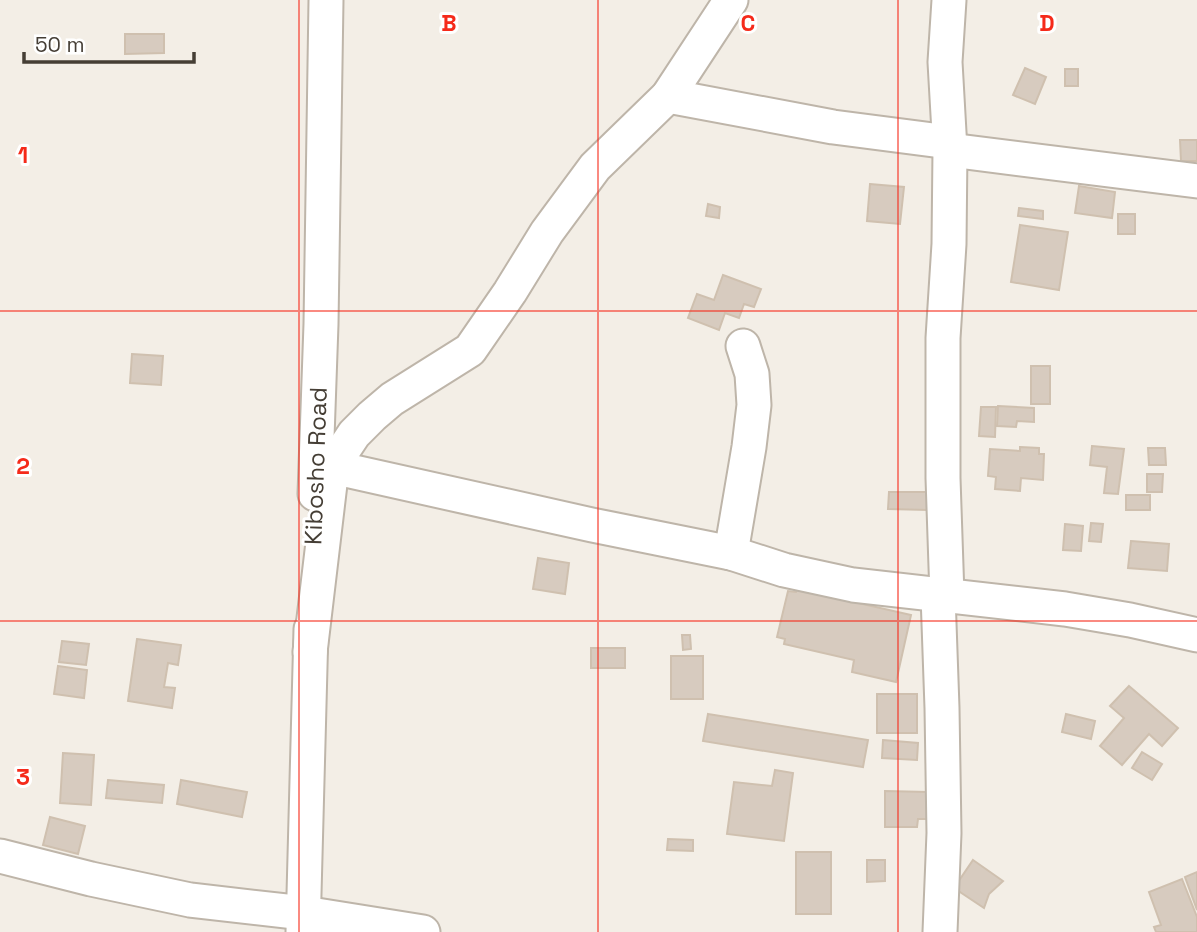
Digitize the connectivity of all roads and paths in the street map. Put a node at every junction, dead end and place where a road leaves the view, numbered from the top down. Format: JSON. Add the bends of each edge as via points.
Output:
{"nodes":[{"id":1,"x":326,"y":0,"type":"edge"},
{"id":2,"x":731,"y":0,"type":"edge"},
{"id":3,"x":949,"y":0,"type":"edge"},
{"id":4,"x":668,"y":96,"type":"junction"},
{"id":5,"x":950,"y":146,"type":"junction"},
{"id":6,"x":1197,"y":181,"type":"edge"},
{"id":7,"x":743,"y":346,"type":"dead end"},
{"id":8,"x":332,"y":467,"type":"junction"},
{"id":9,"x":731,"y":553,"type":"junction"},
{"id":10,"x":942,"y":596,"type":"junction"},
{"id":11,"x":1197,"y":635,"type":"edge"},
{"id":12,"x":310,"y":652,"type":"junction"},
{"id":13,"x":0,"y":856,"type":"edge"},
{"id":14,"x":304,"y":923,"type":"edge"},
{"id":15,"x":423,"y":932,"type":"edge"},
{"id":16,"x":940,"y":932,"type":"edge"}],
"edges":[{"from":1,"to":12,"type":"street","name":"Kibosho Road"},
{"from":2,"to":4,"type":"street"},
{"from":3,"to":5,"type":"street","via":[[945,62]]},
{"from":4,"to":5,"type":"street"},
{"from":4,"to":8,"type":"street","via":[[595,167],[470,350],[372,416]]},
{"from":5,"to":6,"type":"street"},
{"from":5,"to":10,"type":"street","via":[[943,338]]},
{"from":7,"to":9,"type":"street","via":[[752,374],[754,405]]},
{"from":8,"to":9,"type":"street"},
{"from":8,"to":12,"type":"street"},
{"from":9,"to":10,"type":"street","via":[[784,570]]},
{"from":10,"to":11,"type":"street","via":[[1065,609]]},
{"from":10,"to":16,"type":"street"},
{"from":12,"to":14,"type":"street","name":"Kibosho Road"},
{"from":13,"to":14,"type":"street"},
{"from":14,"to":15,"type":"street"}]}
